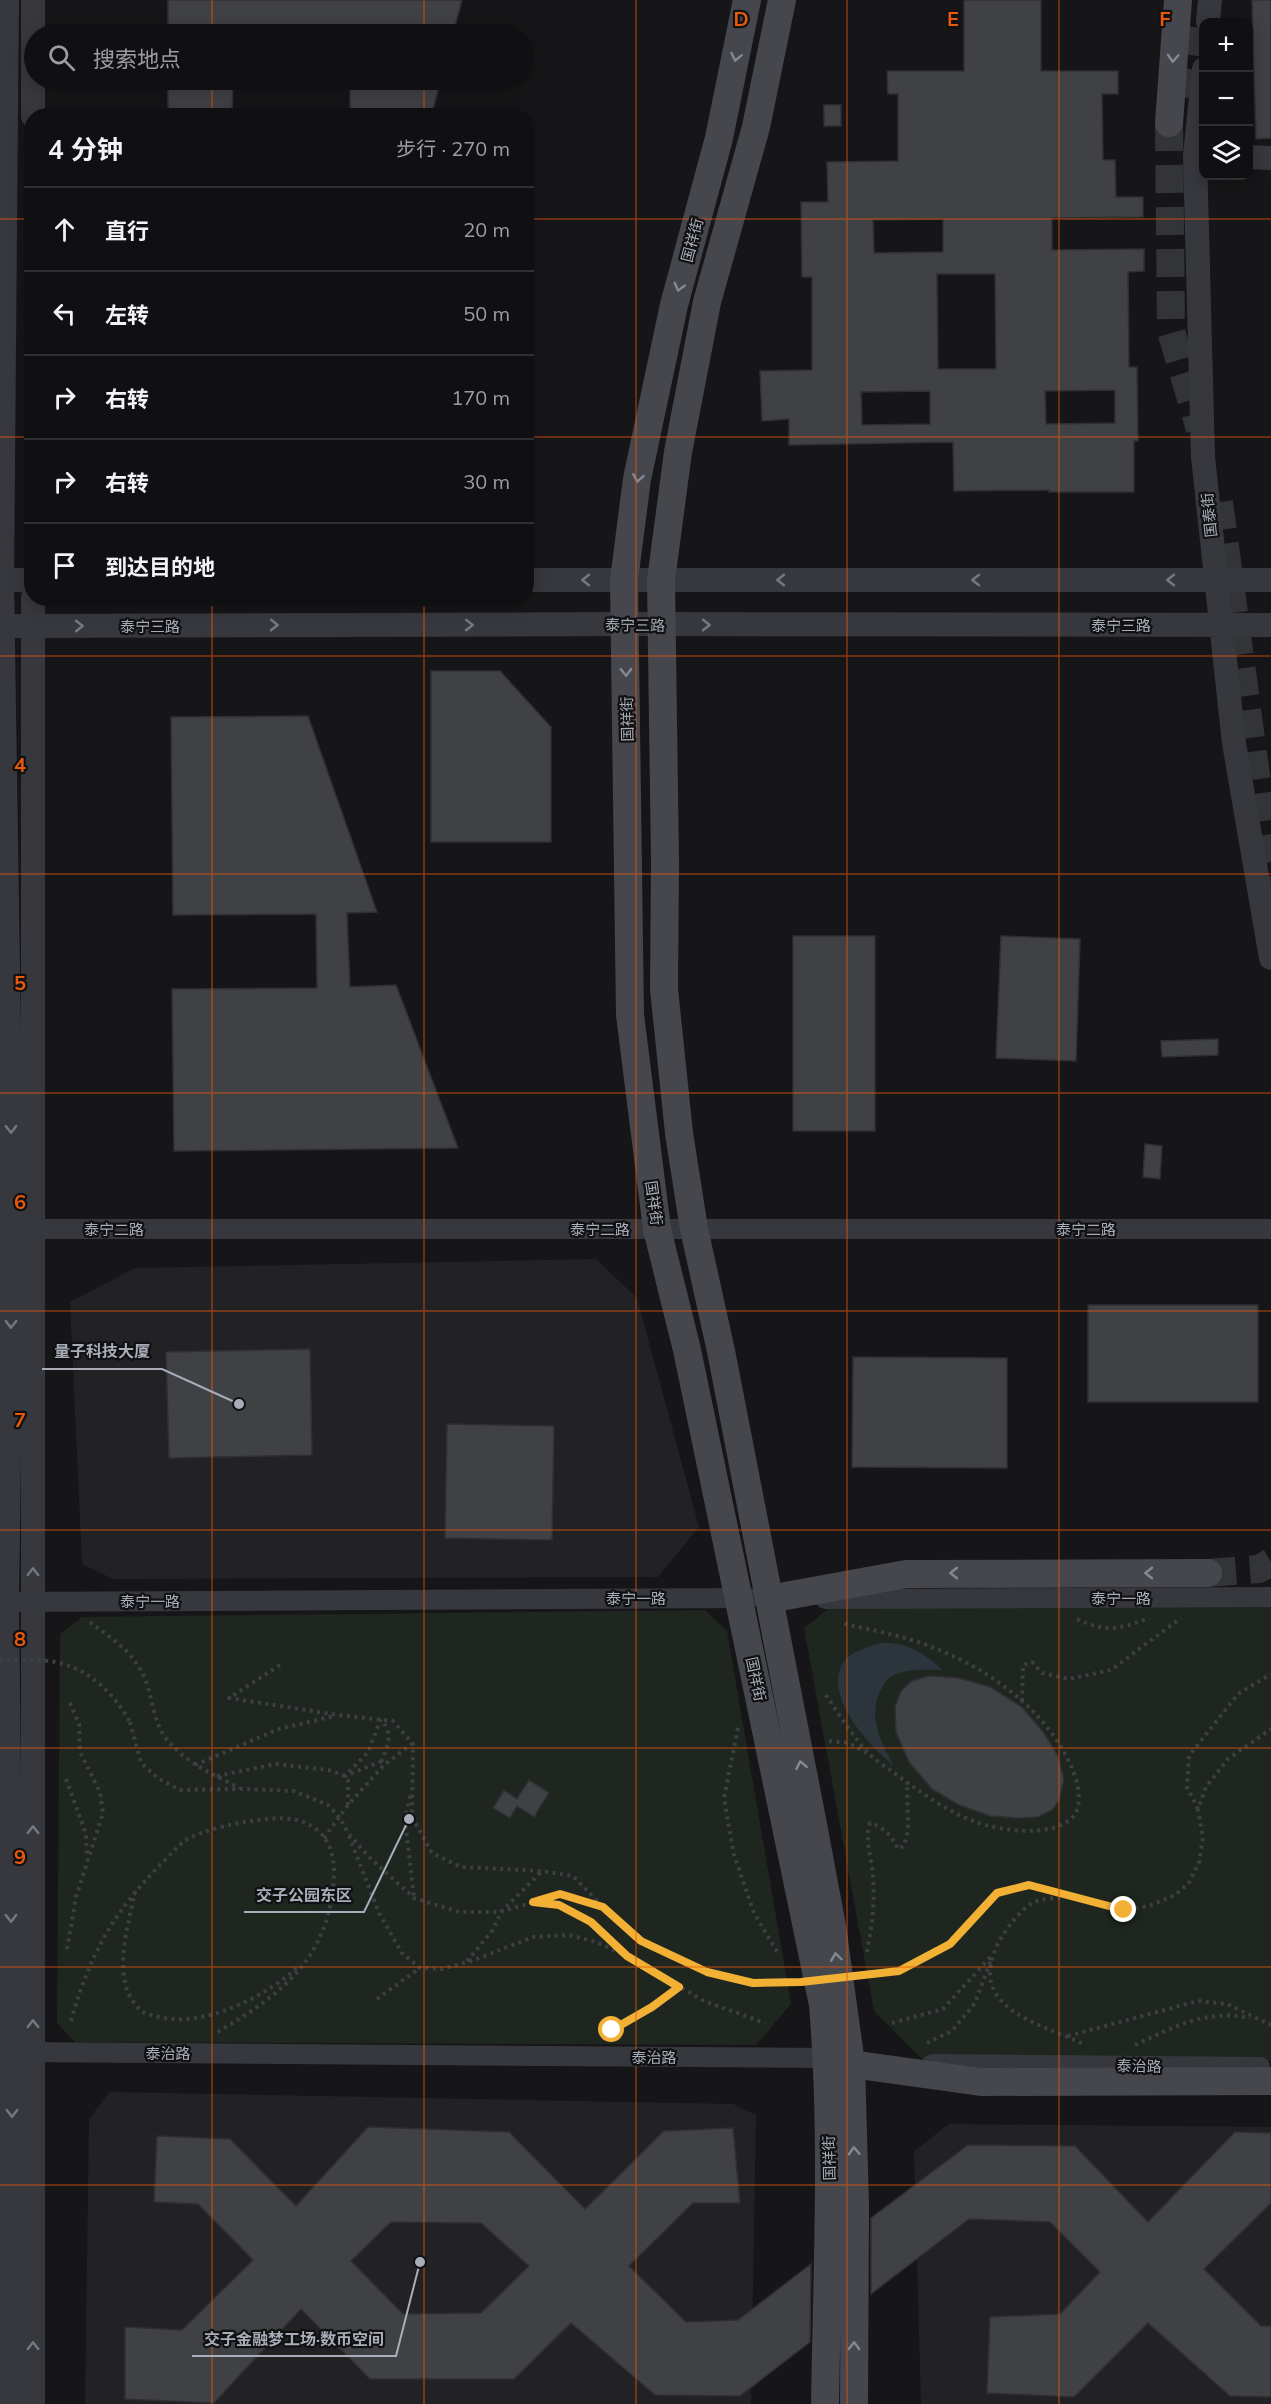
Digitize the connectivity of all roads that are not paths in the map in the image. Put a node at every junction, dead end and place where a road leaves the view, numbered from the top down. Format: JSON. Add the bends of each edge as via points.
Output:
{"nodes":[{"id":1,"x":7,"y":0,"type":"edge"},
{"id":2,"x":33,"y":0,"type":"edge"},
{"id":3,"x":747,"y":0,"type":"edge"},
{"id":4,"x":782,"y":0,"type":"edge"},
{"id":5,"x":1178,"y":0,"type":"edge"},
{"id":6,"x":1210,"y":0,"type":"edge"},
{"id":7,"x":1208,"y":18,"type":"edge"},
{"id":8,"x":33,"y":24,"type":"edge"},
{"id":9,"x":1203,"y":72,"type":"tunnel mouth"},
{"id":10,"x":33,"y":90,"type":"edge"},
{"id":11,"x":33,"y":108,"type":"edge"},
{"id":12,"x":1169,"y":123,"type":"tunnel mouth"},
{"id":13,"x":1200,"y":126,"type":"edge"},
{"id":14,"x":1253,"y":157,"type":"edge"},
{"id":15,"x":1271,"y":158,"type":"edge"},
{"id":16,"x":1199,"y":180,"type":"edge"},
{"id":17,"x":1,"y":580,"type":"edge"},
{"id":18,"x":24,"y":580,"type":"edge"},
{"id":19,"x":534,"y":580,"type":"edge"},
{"id":20,"x":624,"y":580,"type":"junction"},
{"id":21,"x":662,"y":580,"type":"junction"},
{"id":22,"x":1216,"y":580,"type":"junction"},
{"id":23,"x":1271,"y":580,"type":"edge"},
{"id":24,"x":33,"y":606,"type":"edge"},
{"id":25,"x":625,"y":624,"type":"junction"},
{"id":26,"x":1221,"y":625,"type":"junction"},
{"id":27,"x":1271,"y":625,"type":"edge"},
{"id":28,"x":2,"y":626,"type":"edge"},
{"id":29,"x":33,"y":626,"type":"junction"},
{"id":30,"x":662,"y":626,"type":"junction"},
{"id":31,"x":1271,"y":958,"type":"edge"},
{"id":32,"x":15,"y":1229,"type":"edge"},
{"id":33,"x":657,"y":1229,"type":"junction"},
{"id":34,"x":694,"y":1229,"type":"junction"},
{"id":35,"x":1271,"y":1229,"type":"edge"},
{"id":36,"x":1208,"y":1573,"type":"tunnel mouth"},
{"id":37,"x":1271,"y":1597,"type":"edge"},
{"id":38,"x":739,"y":1598,"type":"junction"},
{"id":39,"x":769,"y":1599,"type":"junction"},
{"id":40,"x":4,"y":1602,"type":"edge"},
{"id":41,"x":33,"y":1602,"type":"junction"},
{"id":42,"x":15,"y":2052,"type":"edge"},
{"id":43,"x":839,"y":2061,"type":"junction"},
{"id":44,"x":1271,"y":2067,"type":"edge"},
{"id":45,"x":1271,"y":2081,"type":"edge"},
{"id":46,"x":10,"y":2404,"type":"edge"},
{"id":47,"x":33,"y":2404,"type":"edge"},
{"id":48,"x":825,"y":2404,"type":"edge"},
{"id":49,"x":854,"y":2404,"type":"edge"}],
"edges":[{"from":1,"to":17,"type":"street"},
{"from":2,"to":8,"type":"street"},
{"from":3,"to":20,"type":"main road","name":"国祥街","one_way":true,"via":[[719,138],[674,305],[637,479]]},
{"from":4,"to":21,"type":"main road","name":"国祥街","via":[[756,126],[707,302],[678,452]]},
{"from":5,"to":12,"type":"main road","one_way":true},
{"from":6,"to":7,"type":"street"},
{"from":9,"to":13,"type":"street","name":"国泰街"},
{"from":10,"to":11,"type":"street"},
{"from":14,"to":15,"type":"street"},
{"from":16,"to":22,"type":"street","name":"国泰街","via":[[1203,457]]},
{"from":17,"to":18,"type":"street"},
{"from":17,"to":28,"type":"street"},
{"from":20,"to":19,"type":"street","one_way":true},
{"from":20,"to":21,"type":"street"},
{"from":20,"to":25,"type":"main road","name":"国祥街"},
{"from":22,"to":21,"type":"street","one_way":true},
{"from":21,"to":30,"type":"main road","name":"国祥街"},
{"from":22,"to":23,"type":"street"},
{"from":22,"to":26,"type":"street","name":"国泰街"},
{"from":24,"to":29,"type":"street"},
{"from":29,"to":25,"type":"street","name":"泰宁三路","one_way":true},
{"from":25,"to":30,"type":"street","name":"泰宁三路"},
{"from":25,"to":33,"type":"main road","name":"国祥街","one_way":true,"via":[[630,1015]]},
{"from":26,"to":27,"type":"street","name":"泰宁三路"},
{"from":30,"to":26,"type":"street","name":"泰宁三路","one_way":true},
{"from":26,"to":31,"type":"street","name":"国泰街","via":[[1234,743]]},
{"from":28,"to":29,"type":"street","name":"泰宁三路"},
{"from":28,"to":32,"type":"street","one_way":true},
{"from":29,"to":32,"type":"street"},
{"from":30,"to":34,"type":"main road","name":"国祥街","via":[[664,989]]},
{"from":32,"to":33,"type":"street","name":"泰宁二路"},
{"from":32,"to":40,"type":"street","one_way":true},
{"from":41,"to":32,"type":"street","one_way":true},
{"from":33,"to":34,"type":"street","name":"泰宁二路"},
{"from":33,"to":38,"type":"main road","name":"国祥街","via":[[687,1350]]},
{"from":34,"to":35,"type":"street","name":"泰宁二路"},
{"from":34,"to":39,"type":"main road","name":"国祥街"},
{"from":36,"to":39,"type":"main road","one_way":true,"via":[[906,1574]]},
{"from":37,"to":39,"type":"street","name":"泰宁一路"},
{"from":38,"to":39,"type":"street","name":"泰宁一路"},
{"from":38,"to":41,"type":"street","name":"泰宁一路"},
{"from":38,"to":43,"type":"main road","name":"国祥街","via":[[823,2005]]},
{"from":43,"to":39,"type":"main road","name":"国祥街","one_way":true,"via":[[832,1926]]},
{"from":40,"to":41,"type":"street","name":"泰宁一路"},
{"from":40,"to":42,"type":"street","one_way":true},
{"from":42,"to":41,"type":"street","one_way":true},
{"from":42,"to":43,"type":"street","name":"泰治路"},
{"from":42,"to":46,"type":"street","one_way":true},
{"from":47,"to":42,"type":"street","one_way":true},
{"from":43,"to":44,"type":"street","name":"泰治路"},
{"from":43,"to":45,"type":"main road","via":[[981,2082]]},
{"from":43,"to":48,"type":"main road","name":"国祥街","via":[[830,2200]]},
{"from":49,"to":43,"type":"main road","name":"国祥街","one_way":true,"via":[[855,2205]]}]}
